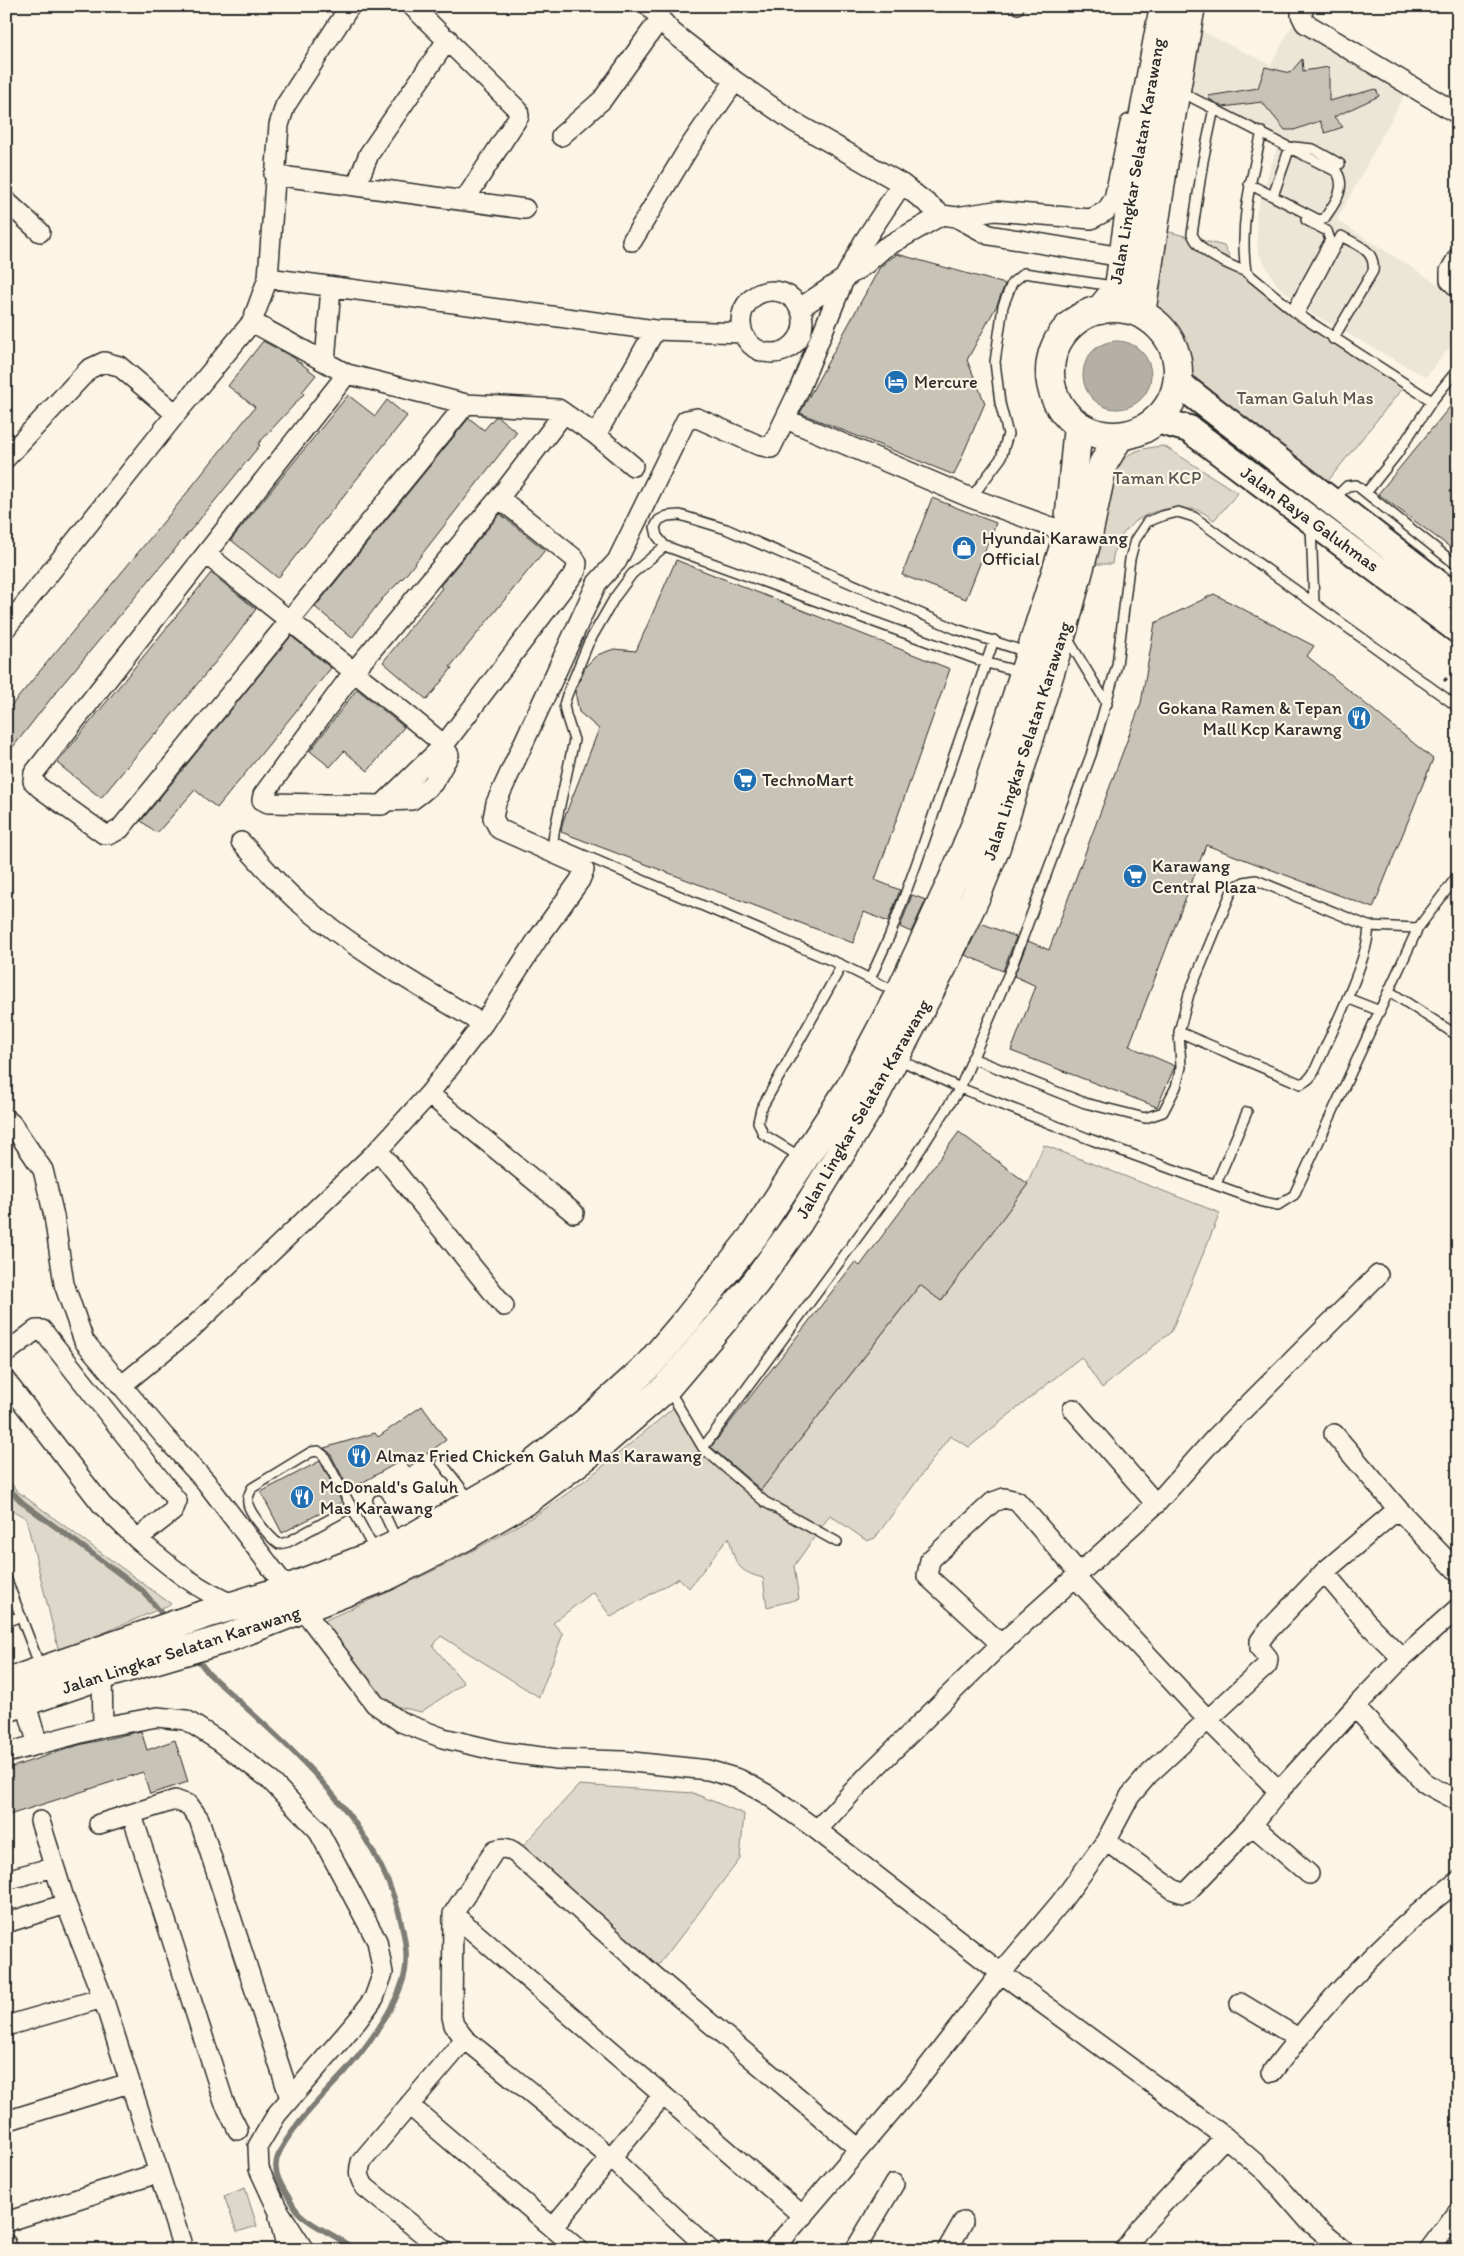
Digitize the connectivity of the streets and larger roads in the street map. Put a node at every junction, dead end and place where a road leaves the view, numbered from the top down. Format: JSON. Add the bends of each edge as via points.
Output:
{"nodes":[{"id":1,"x":350,"y":6,"type":"edge"},
{"id":2,"x":412,"y":6,"type":"edge"},
{"id":3,"x":1191,"y":6,"type":"edge"},
{"id":4,"x":1305,"y":6,"type":"edge"},
{"id":5,"x":1160,"y":8,"type":"edge"},
{"id":6,"x":654,"y":13,"type":"edge"},
{"id":7,"x":448,"y":39,"type":"junction"},
{"id":8,"x":1150,"y":75,"type":"junction"},
{"id":9,"x":735,"y":81,"type":"junction"},
{"id":10,"x":1458,"y":114,"type":"edge"},
{"id":11,"x":561,"y":136,"type":"dead end"},
{"id":12,"x":274,"y":175,"type":"junction"},
{"id":13,"x":902,"y":184,"type":"junction"},
{"id":14,"x":356,"y":186,"type":"junction"},
{"id":15,"x":6,"y":200,"type":"edge"},
{"id":16,"x":464,"y":201,"type":"junction"},
{"id":17,"x":525,"y":209,"type":"dead end"},
{"id":18,"x":949,"y":216,"type":"junction"},
{"id":19,"x":40,"y":232,"type":"dead end"},
{"id":20,"x":632,"y":241,"type":"dead end"},
{"id":21,"x":1122,"y":257,"type":"junction"},
{"id":22,"x":1458,"y":257,"type":"edge"},
{"id":23,"x":845,"y":277,"type":"junction"},
{"id":24,"x":268,"y":278,"type":"junction"},
{"id":25,"x":331,"y":287,"type":"junction"},
{"id":26,"x":1458,"y":288,"type":"edge"},
{"id":27,"x":800,"y":308,"type":"junction"},
{"id":28,"x":1100,"y":310,"type":"junction"},
{"id":29,"x":1141,"y":314,"type":"junction"},
{"id":30,"x":252,"y":322,"type":"junction"},
{"id":31,"x":656,"y":330,"type":"junction"},
{"id":32,"x":743,"y":333,"type":"junction"},
{"id":33,"x":325,"y":362,"type":"junction"},
{"id":34,"x":347,"y":374,"type":"junction"},
{"id":35,"x":1178,"y":383,"type":"junction"},
{"id":36,"x":1203,"y":402,"type":"junction"},
{"id":37,"x":466,"y":404,"type":"junction"},
{"id":38,"x":564,"y":413,"type":"junction"},
{"id":39,"x":176,"y":414,"type":"junction"},
{"id":40,"x":1157,"y":420,"type":"junction"},
{"id":41,"x":797,"y":424,"type":"dead end"},
{"id":42,"x":1078,"y":426,"type":"junction"},
{"id":43,"x":1189,"y":429,"type":"junction"},
{"id":44,"x":596,"y":435,"type":"junction"},
{"id":45,"x":1118,"y":437,"type":"junction"},
{"id":46,"x":6,"y":458,"type":"edge"},
{"id":47,"x":633,"y":466,"type":"dead end"},
{"id":48,"x":499,"y":498,"type":"junction"},
{"id":49,"x":1077,"y":537,"type":"junction"},
{"id":50,"x":206,"y":554,"type":"junction"},
{"id":51,"x":1458,"y":598,"type":"edge"},
{"id":52,"x":289,"y":622,"type":"junction"},
{"id":53,"x":6,"y":628,"type":"edge"},
{"id":54,"x":1458,"y":630,"type":"edge"},
{"id":55,"x":355,"y":670,"type":"junction"},
{"id":56,"x":444,"y":745,"type":"junction"},
{"id":57,"x":241,"y":842,"type":"dead end"},
{"id":58,"x":483,"y":1024,"type":"junction"},
{"id":59,"x":429,"y":1094,"type":"junction"},
{"id":60,"x":6,"y":1118,"type":"edge"},
{"id":61,"x":378,"y":1150,"type":"junction"},
{"id":62,"x":574,"y":1214,"type":"dead end"},
{"id":63,"x":1378,"y":1275,"type":"dead end"},
{"id":64,"x":504,"y":1306,"type":"dead end"},
{"id":65,"x":6,"y":1353,"type":"edge"},
{"id":66,"x":6,"y":1381,"type":"edge"},
{"id":67,"x":121,"y":1386,"type":"junction"},
{"id":68,"x":1073,"y":1409,"type":"dead end"},
{"id":69,"x":1334,"y":1434,"type":"dead end"},
{"id":70,"x":1156,"y":1504,"type":"junction"},
{"id":71,"x":1398,"y":1509,"type":"junction"},
{"id":72,"x":137,"y":1539,"type":"junction"},
{"id":73,"x":1324,"y":1572,"type":"junction"},
{"id":74,"x":1458,"y":1572,"type":"edge"},
{"id":75,"x":1077,"y":1575,"type":"junction"},
{"id":76,"x":287,"y":1589,"type":"junction"},
{"id":77,"x":235,"y":1605,"type":"junction"},
{"id":78,"x":1458,"y":1608,"type":"edge"},
{"id":79,"x":304,"y":1610,"type":"junction"},
{"id":80,"x":1001,"y":1644,"type":"junction"},
{"id":81,"x":141,"y":1651,"type":"junction"},
{"id":82,"x":1402,"y":1658,"type":"junction"},
{"id":83,"x":102,"y":1675,"type":"junction"},
{"id":84,"x":13,"y":1697,"type":"edge"},
{"id":85,"x":1354,"y":1708,"type":"junction"},
{"id":86,"x":1209,"y":1721,"type":"junction"},
{"id":87,"x":103,"y":1727,"type":"junction"},
{"id":88,"x":38,"y":1745,"type":"junction"},
{"id":89,"x":6,"y":1753,"type":"edge"},
{"id":90,"x":1279,"y":1791,"type":"junction"},
{"id":91,"x":1458,"y":1801,"type":"edge"},
{"id":92,"x":132,"y":1814,"type":"junction"},
{"id":93,"x":40,"y":1821,"type":"dead end"},
{"id":94,"x":99,"y":1824,"type":"dead end"},
{"id":95,"x":1252,"y":1825,"type":"junction"},
{"id":96,"x":817,"y":1830,"type":"junction"},
{"id":97,"x":1106,"y":1841,"type":"junction"},
{"id":98,"x":54,"y":1867,"type":"junction"},
{"id":99,"x":1309,"y":1874,"type":"dead end"},
{"id":100,"x":6,"y":1880,"type":"edge"},
{"id":101,"x":1458,"y":1881,"type":"edge"},
{"id":102,"x":66,"y":1904,"type":"junction"},
{"id":103,"x":453,"y":1914,"type":"junction"},
{"id":104,"x":6,"y":1923,"type":"edge"},
{"id":105,"x":1001,"y":1973,"type":"junction"},
{"id":106,"x":103,"y":1998,"type":"junction"},
{"id":107,"x":1240,"y":2003,"type":"dead end"},
{"id":108,"x":6,"y":2026,"type":"edge"},
{"id":109,"x":1298,"y":2038,"type":"junction"},
{"id":110,"x":465,"y":2039,"type":"junction"},
{"id":111,"x":1272,"y":2072,"type":"dead end"},
{"id":112,"x":129,"y":2083,"type":"junction"},
{"id":113,"x":663,"y":2095,"type":"junction"},
{"id":114,"x":290,"y":2098,"type":"junction"},
{"id":115,"x":409,"y":2105,"type":"junction"},
{"id":116,"x":6,"y":2121,"type":"edge"},
{"id":117,"x":238,"y":2130,"type":"dead end"},
{"id":118,"x":1225,"y":2136,"type":"junction"},
{"id":119,"x":859,"y":2148,"type":"junction"},
{"id":120,"x":610,"y":2157,"type":"junction"},
{"id":121,"x":158,"y":2173,"type":"junction"},
{"id":122,"x":894,"y":2184,"type":"dead end"},
{"id":123,"x":277,"y":2208,"type":"junction"},
{"id":124,"x":1458,"y":2211,"type":"edge"},
{"id":125,"x":803,"y":2216,"type":"junction"},
{"id":126,"x":6,"y":2222,"type":"edge"},
{"id":127,"x":963,"y":2222,"type":"dead end"},
{"id":128,"x":553,"y":2227,"type":"junction"},
{"id":129,"x":6,"y":2244,"type":"edge"},
{"id":130,"x":1125,"y":2249,"type":"edge"},
{"id":131,"x":8,"y":2250,"type":"edge"},
{"id":132,"x":179,"y":2250,"type":"edge"},
{"id":133,"x":287,"y":2250,"type":"edge"},
{"id":134,"x":304,"y":2250,"type":"edge"},
{"id":135,"x":443,"y":2250,"type":"edge"},
{"id":136,"x":579,"y":2250,"type":"edge"},
{"id":137,"x":710,"y":2250,"type":"edge"},
{"id":138,"x":773,"y":2250,"type":"edge"},
{"id":139,"x":856,"y":2250,"type":"edge"},
{"id":140,"x":947,"y":2250,"type":"edge"},
{"id":141,"x":1344,"y":2250,"type":"edge"},
{"id":142,"x":1429,"y":2250,"type":"edge"}],
"edges":[{"from":1,"to":12,"type":"street","via":[[285,106],[279,125]]},
{"from":2,"to":7,"type":"street"},
{"from":3,"to":29,"type":"main road","name":"Jalan Lingkar Selatan Karawang"},
{"from":4,"to":10,"type":"street","via":[[1301,14],[1305,23]]},
{"from":5,"to":8,"type":"main road","name":"Jalan Lingkar Selatan Karawang"},
{"from":6,"to":9,"type":"street","via":[[672,32]]},
{"from":6,"to":11,"type":"street","via":[[602,100]]},
{"from":7,"to":14,"type":"street","via":[[369,154]]},
{"from":7,"to":16,"type":"street","via":[[515,105],[519,116]]},
{"from":8,"to":18,"type":"street","via":[[1136,92],[1114,199],[1106,211],[1091,219],[995,211]]},
{"from":8,"to":21,"type":"main road","name":"Jalan Lingkar Selatan Karawang"},
{"from":9,"to":13,"type":"street","via":[[794,122]]},
{"from":9,"to":20,"type":"street","via":[[688,149]]},
{"from":12,"to":14,"type":"street"},
{"from":12,"to":24,"type":"street"},
{"from":13,"to":18,"type":"street"},
{"from":13,"to":23,"type":"street","via":[[864,241]]},
{"from":14,"to":16,"type":"street"},
{"from":15,"to":19,"type":"street"},
{"from":16,"to":17,"type":"street"},
{"from":18,"to":21,"type":"street","via":[[989,235]]},
{"from":18,"to":23,"type":"street","via":[[884,248]]},
{"from":21,"to":28,"type":"main road","name":"Jalan Lingkar Selatan Karawang","via":[[1119,287]]},
{"from":22,"to":26,"type":"street","via":[[1450,271],[1450,280]]},
{"from":23,"to":27,"type":"street"},
{"from":23,"to":58,"type":"street","via":[[799,390],[771,448],[697,418],[686,420],[617,561],[597,583],[496,803],[493,818],[498,829],[580,865],[584,870]]},
{"from":24,"to":25,"type":"street"},
{"from":24,"to":30,"type":"street"},
{"from":25,"to":31,"type":"street"},
{"from":25,"to":33,"type":"street"},
{"from":27,"to":32,"type":"street","via":[[788,295],[762,292],[754,296],[743,310]]},
{"from":27,"to":32,"type":"street","via":[[801,334],[790,348],[782,352],[764,353],[749,344]]},
{"from":28,"to":29,"type":"main road","via":[[1121,308]]},
{"from":28,"to":42,"type":"main road","via":[[1080,318],[1065,332],[1054,350],[1050,370],[1053,392],[1062,411]]},
{"from":29,"to":35,"type":"main road","via":[[1158,325],[1171,341],[1177,361]]},
{"from":30,"to":33,"type":"street"},
{"from":30,"to":39,"type":"street"},
{"from":31,"to":32,"type":"street"},
{"from":31,"to":44,"type":"street"},
{"from":33,"to":34,"type":"street"},
{"from":34,"to":37,"type":"street"},
{"from":34,"to":50,"type":"street"},
{"from":35,"to":36,"type":"main road","name":"Jalan Raya Galuhmas"},
{"from":35,"to":40,"type":"main road","via":[[1171,403]]},
{"from":36,"to":43,"type":"main road","via":[[1188,415]]},
{"from":36,"to":51,"type":"main road","name":"Jalan Raya Galuhmas"},
{"from":37,"to":38,"type":"street","via":[[558,409]]},
{"from":37,"to":52,"type":"street"},
{"from":38,"to":44,"type":"street"},
{"from":38,"to":48,"type":"street"},
{"from":39,"to":46,"type":"street","via":[[120,366],[104,362],[89,369]]},
{"from":39,"to":53,"type":"street"},
{"from":40,"to":43,"type":"main road","name":"Jalan Raya Galuhmas"},
{"from":40,"to":45,"type":"main road","via":[[1139,432]]},
{"from":41,"to":49,"type":"street","via":[[971,498]]},
{"from":42,"to":45,"type":"main road","via":[[1097,435]]},
{"from":42,"to":49,"type":"main road","name":"Jalan Lingkar Selatan Karawang"},
{"from":43,"to":54,"type":"main road","name":"Jalan Raya Galuhmas"},
{"from":44,"to":47,"type":"street"},
{"from":45,"to":49,"type":"main road","name":"Jalan Lingkar Selatan Karawang","via":[[1103,464]]},
{"from":48,"to":55,"type":"street"},
{"from":48,"to":56,"type":"street","via":[[574,558],[576,571]]},
{"from":49,"to":76,"type":"main road","name":"Jalan Lingkar Selatan Karawang","via":[[1028,663],[978,819],[900,994],[851,1086],[755,1234],[648,1366],[584,1424],[516,1478],[387,1549]]},
{"from":49,"to":79,"type":"main road","name":"Jalan Lingkar Selatan Karawang","via":[[1063,630],[996,847],[943,966],[896,1058],[798,1223],[756,1282],[667,1387],[599,1446],[527,1500],[464,1537],[386,1576]]},
{"from":50,"to":52,"type":"street"},
{"from":50,"to":52,"type":"street","via":[[34,773],[33,780],[40,788],[104,834],[120,829]]},
{"from":52,"to":55,"type":"street"},
{"from":55,"to":56,"type":"street"},
{"from":55,"to":56,"type":"street","via":[[262,800],[268,803],[382,805]]},
{"from":57,"to":58,"type":"street","via":[[295,899],[352,944]]},
{"from":58,"to":59,"type":"street"},
{"from":59,"to":61,"type":"street"},
{"from":59,"to":62,"type":"street"},
{"from":60,"to":67,"type":"street","via":[[43,1170],[64,1284],[84,1341]]},
{"from":61,"to":64,"type":"street"},
{"from":61,"to":67,"type":"street","via":[[192,1328]]},
{"from":63,"to":70,"type":"street","via":[[1214,1440]]},
{"from":65,"to":72,"type":"street","via":[[36,1330],[42,1330],[177,1501],[173,1511]]},
{"from":66,"to":72,"type":"street","via":[[102,1505]]},
{"from":67,"to":76,"type":"street","via":[[206,1482]]},
{"from":68,"to":70,"type":"street"},
{"from":69,"to":71,"type":"street"},
{"from":70,"to":75,"type":"street"},
{"from":71,"to":73,"type":"street"},
{"from":71,"to":74,"type":"street"},
{"from":72,"to":77,"type":"street","via":[[178,1575],[214,1597]]},
{"from":73,"to":82,"type":"street"},
{"from":73,"to":86,"type":"street","via":[[1260,1641],[1260,1648],[1268,1658],[1267,1665]]},
{"from":75,"to":80,"type":"street"},
{"from":75,"to":80,"type":"street","via":[[1017,1501],[1004,1498],[993,1502],[930,1560],[928,1576]]},
{"from":75,"to":86,"type":"street"},
{"from":76,"to":77,"type":"main road","name":"Jalan Lingkar Selatan Karawang"},
{"from":76,"to":79,"type":"street"},
{"from":77,"to":81,"type":"main road","name":"Jalan Lingkar Selatan Karawang","via":[[200,1616]]},
{"from":78,"to":82,"type":"street"},
{"from":79,"to":81,"type":"main road","name":"Jalan Lingkar Selatan Karawang","via":[[225,1639]]},
{"from":79,"to":96,"type":"street","via":[[375,1704],[401,1722],[443,1738],[502,1752],[708,1770],[739,1780],[768,1795]]},
{"from":80,"to":96,"type":"street"},
{"from":81,"to":83,"type":"main road","name":"Jalan Lingkar Selatan Karawang"},
{"from":81,"to":84,"type":"main road","name":"Jalan Lingkar Selatan Karawang","via":[[42,1672]]},
{"from":82,"to":85,"type":"street"},
{"from":83,"to":84,"type":"main road","name":"Jalan Lingkar Selatan Karawang"},
{"from":83,"to":87,"type":"street"},
{"from":84,"to":88,"type":"street"},
{"from":85,"to":90,"type":"street"},
{"from":85,"to":91,"type":"street","via":[[1425,1783]]},
{"from":86,"to":90,"type":"street"},
{"from":86,"to":97,"type":"street","via":[[1148,1775],[1130,1796]]},
{"from":87,"to":88,"type":"street"},
{"from":87,"to":114,"type":"street","via":[[157,1717],[186,1720],[219,1741],[268,1778],[318,1830],[365,1916],[377,1941],[383,1973],[374,1998]]},
{"from":88,"to":89,"type":"street"},
{"from":90,"to":95,"type":"street"},
{"from":92,"to":94,"type":"street"},
{"from":92,"to":114,"type":"street","via":[[175,1800],[189,1804],[199,1820]]},
{"from":92,"to":117,"type":"street","via":[[224,2102]]},
{"from":93,"to":98,"type":"street"},
{"from":95,"to":97,"type":"street","via":[[1183,1893],[1174,1890]]},
{"from":95,"to":99,"type":"street"},
{"from":96,"to":105,"type":"street"},
{"from":97,"to":105,"type":"street","via":[[1061,1902]]},
{"from":98,"to":100,"type":"street"},
{"from":98,"to":102,"type":"street"},
{"from":101,"to":109,"type":"street","via":[[1384,1944]]},
{"from":102,"to":104,"type":"street"},
{"from":102,"to":106,"type":"street"},
{"from":103,"to":110,"type":"street","via":[[452,2017],[454,2026]]},
{"from":103,"to":113,"type":"street"},
{"from":103,"to":119,"type":"street","via":[[495,1850],[502,1847],[512,1850],[652,1974]]},
{"from":105,"to":118,"type":"street"},
{"from":105,"to":119,"type":"street","via":[[912,2087]]},
{"from":106,"to":108,"type":"street"},
{"from":106,"to":112,"type":"street"},
{"from":107,"to":109,"type":"street"},
{"from":109,"to":111,"type":"street"},
{"from":110,"to":115,"type":"street"},
{"from":110,"to":120,"type":"street"},
{"from":112,"to":116,"type":"street"},
{"from":112,"to":121,"type":"street"},
{"from":113,"to":120,"type":"street"},
{"from":113,"to":125,"type":"street"},
{"from":114,"to":123,"type":"street","via":[[258,2146],[259,2168]]},
{"from":115,"to":128,"type":"street"},
{"from":115,"to":135,"type":"street","via":[[361,2162],[360,2180]]},
{"from":118,"to":130,"type":"street","via":[[1141,2227]]},
{"from":118,"to":141,"type":"street","via":[[1268,2174],[1309,2221]]},
{"from":119,"to":125,"type":"street"},
{"from":120,"to":128,"type":"street"},
{"from":120,"to":137,"type":"street"},
{"from":121,"to":126,"type":"street"},
{"from":121,"to":132,"type":"street","via":[[181,2242]]},
{"from":122,"to":139,"type":"street"},
{"from":123,"to":133,"type":"street"},
{"from":123,"to":134,"type":"street"},
{"from":124,"to":142,"type":"street"},
{"from":125,"to":138,"type":"street"},
{"from":127,"to":140,"type":"street"},
{"from":128,"to":136,"type":"street"},
{"from":129,"to":131,"type":"street"}]}
